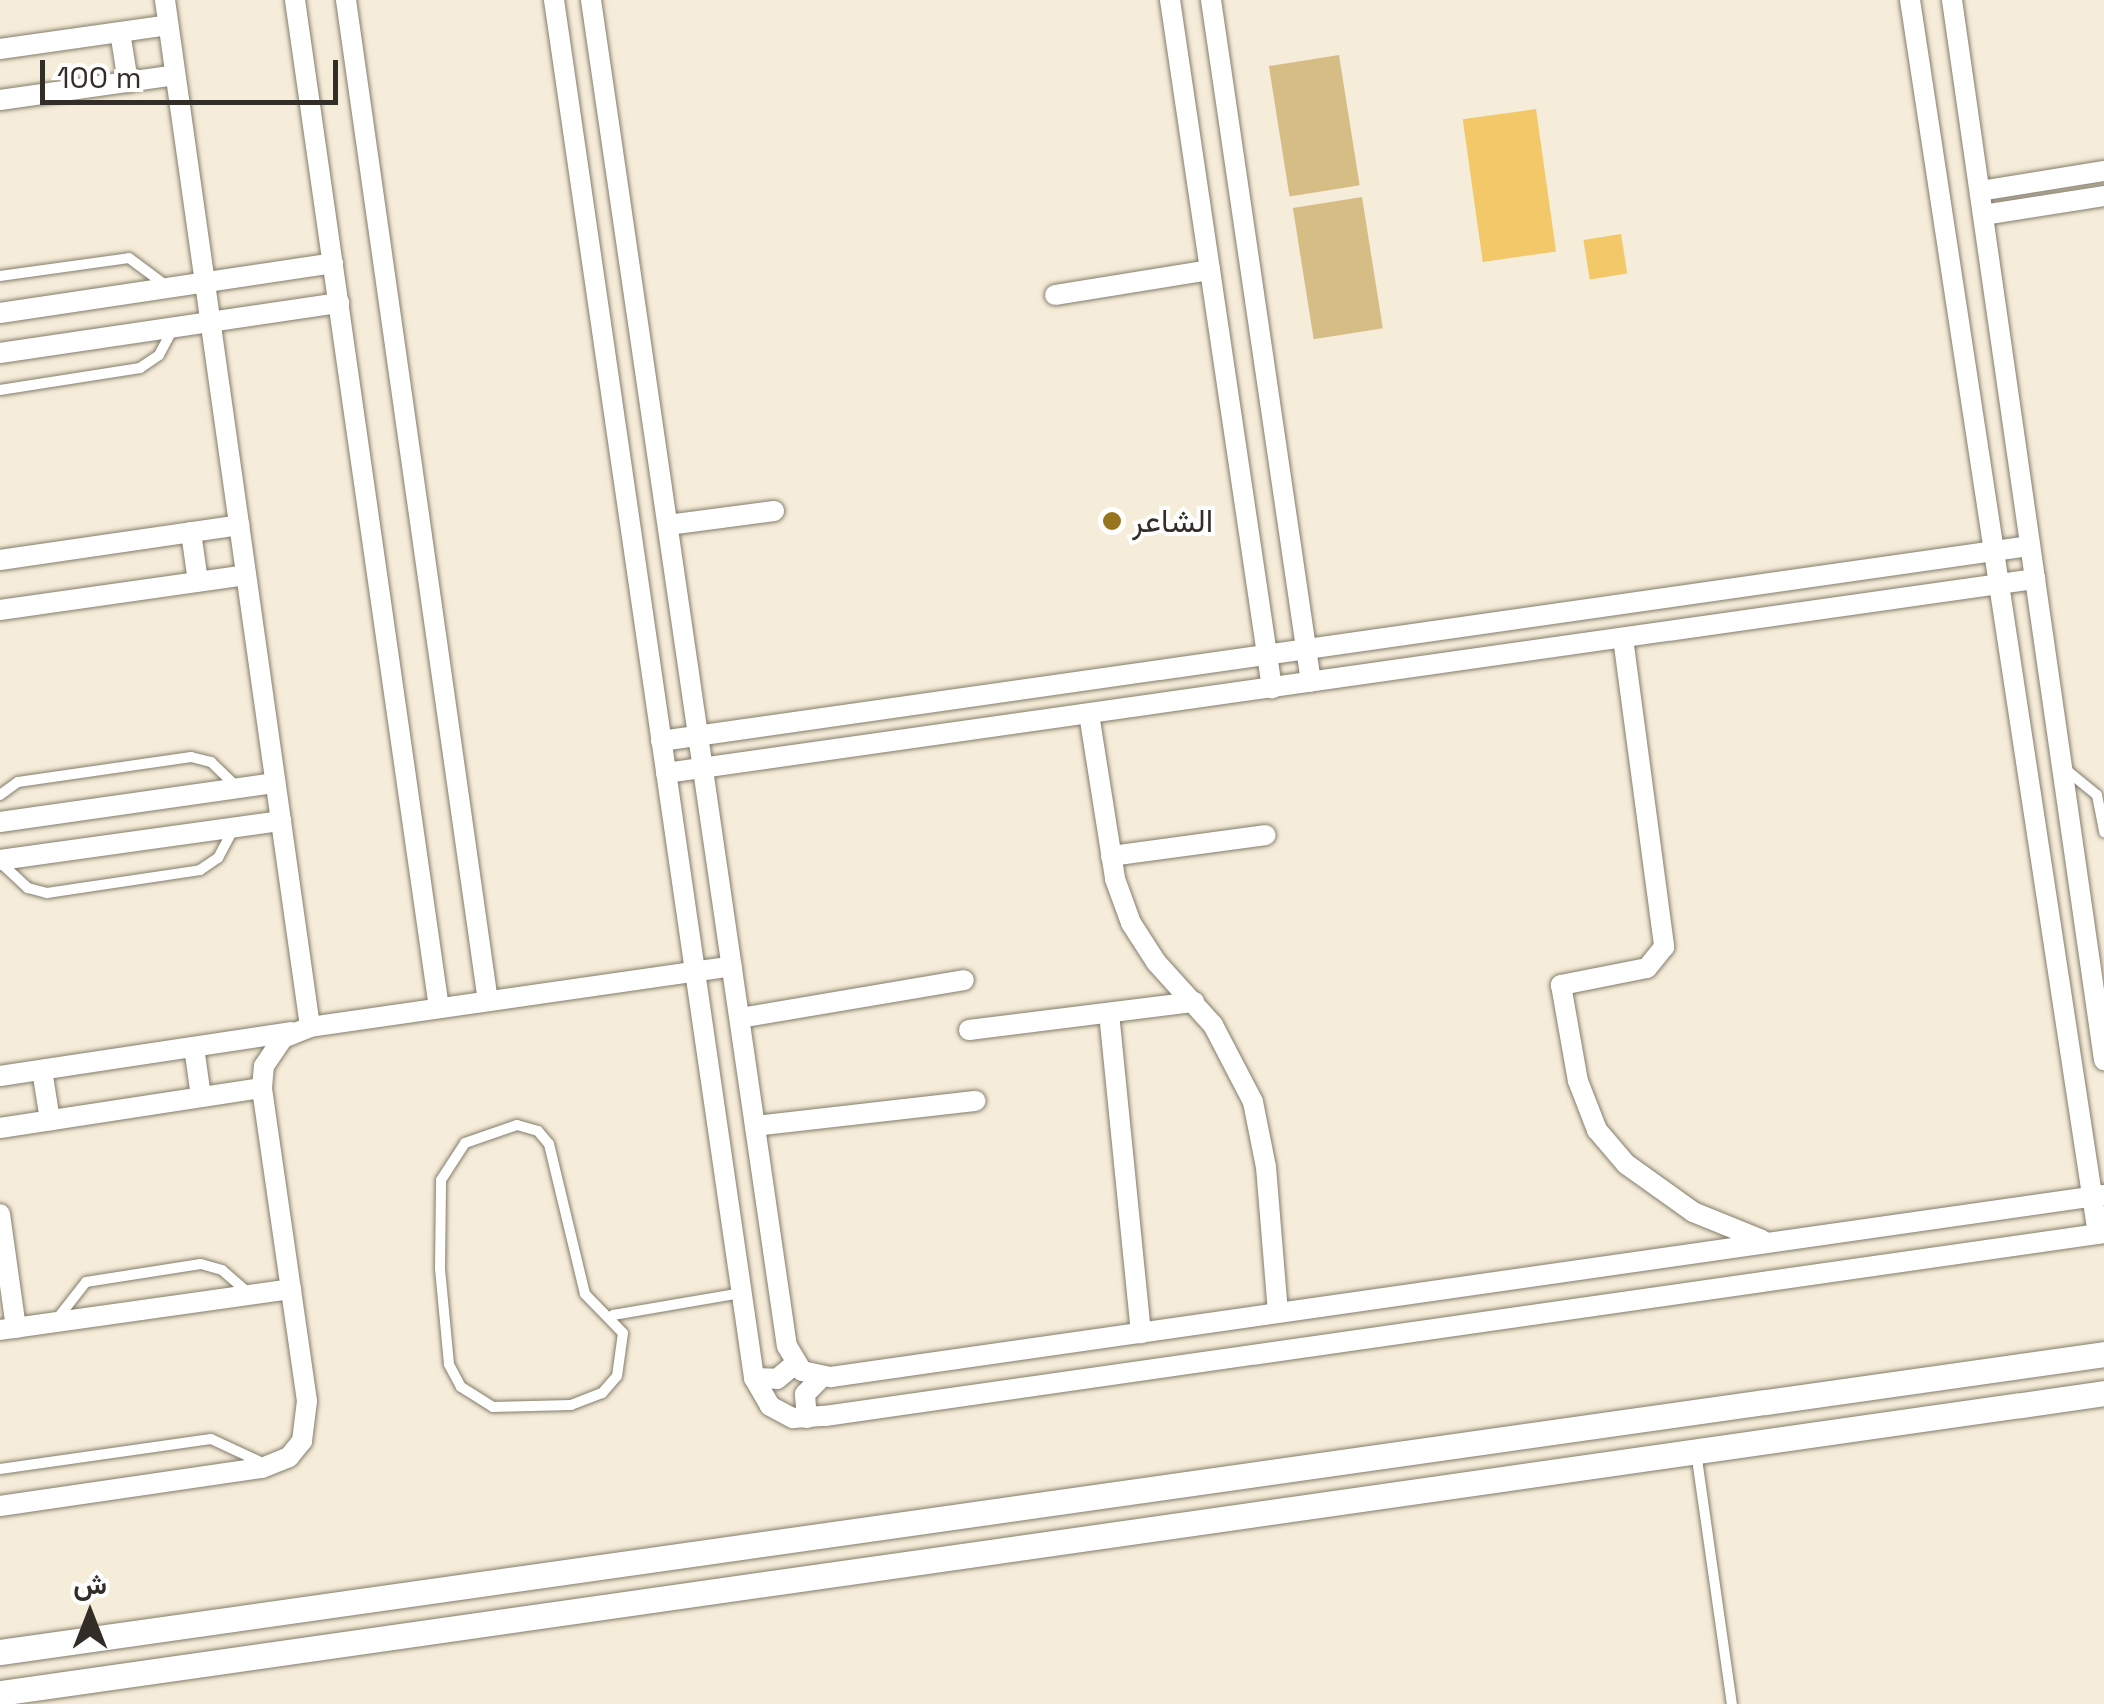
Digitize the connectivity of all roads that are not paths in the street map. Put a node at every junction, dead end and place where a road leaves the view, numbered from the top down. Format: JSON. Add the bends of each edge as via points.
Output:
{"nodes":[{"id":1,"x":165,"y":0,"type":"edge"},
{"id":2,"x":296,"y":0,"type":"edge"},
{"id":3,"x":346,"y":0,"type":"edge"},
{"id":4,"x":554,"y":0,"type":"edge"},
{"id":5,"x":592,"y":0,"type":"edge"},
{"id":6,"x":1170,"y":0,"type":"edge"},
{"id":7,"x":1211,"y":0,"type":"edge"},
{"id":8,"x":1910,"y":0,"type":"edge"},
{"id":9,"x":1952,"y":0,"type":"edge"},
{"id":10,"x":168,"y":25,"type":"junction"},
{"id":11,"x":120,"y":32,"type":"junction"},
{"id":12,"x":0,"y":50,"type":"edge"},
{"id":13,"x":175,"y":75,"type":"junction"},
{"id":14,"x":128,"y":82,"type":"junction"},
{"id":15,"x":0,"y":100,"type":"edge"},
{"id":16,"x":2104,"y":172,"type":"edge"},
{"id":17,"x":1980,"y":192,"type":"junction"},
{"id":18,"x":2104,"y":196,"type":"edge"},
{"id":19,"x":1983,"y":215,"type":"junction"},
{"id":20,"x":333,"y":263,"type":"junction"},
{"id":21,"x":1210,"y":270,"type":"junction"},
{"id":22,"x":0,"y":276,"type":"edge"},
{"id":23,"x":204,"y":282,"type":"junction"},
{"id":24,"x":168,"y":288,"type":"junction"},
{"id":25,"x":1055,"y":295,"type":"dead end"},
{"id":26,"x":338,"y":302,"type":"junction"},
{"id":27,"x":0,"y":312,"type":"edge"},
{"id":28,"x":210,"y":322,"type":"junction"},
{"id":29,"x":174,"y":327,"type":"junction"},
{"id":30,"x":0,"y":353,"type":"edge"},
{"id":31,"x":0,"y":390,"type":"edge"},
{"id":32,"x":774,"y":511,"type":"dead end"},
{"id":33,"x":239,"y":525,"type":"junction"},
{"id":34,"x":668,"y":525,"type":"junction"},
{"id":35,"x":191,"y":532,"type":"junction"},
{"id":36,"x":2030,"y":546,"type":"junction"},
{"id":37,"x":1994,"y":551,"type":"junction"},
{"id":38,"x":0,"y":560,"type":"edge"},
{"id":39,"x":246,"y":575,"type":"junction"},
{"id":40,"x":2035,"y":580,"type":"junction"},
{"id":41,"x":198,"y":582,"type":"junction"},
{"id":42,"x":1999,"y":585,"type":"junction"},
{"id":43,"x":0,"y":610,"type":"edge"},
{"id":44,"x":1622,"y":638,"type":"junction"},
{"id":45,"x":1306,"y":649,"type":"junction"},
{"id":46,"x":1267,"y":655,"type":"junction"},
{"id":47,"x":1311,"y":682,"type":"junction"},
{"id":48,"x":1272,"y":688,"type":"junction"},
{"id":49,"x":1089,"y":714,"type":"junction"},
{"id":50,"x":698,"y":736,"type":"junction"},
{"id":51,"x":661,"y":741,"type":"junction"},
{"id":52,"x":2062,"y":765,"type":"junction"},
{"id":53,"x":703,"y":768,"type":"junction"},
{"id":54,"x":666,"y":774,"type":"junction"},
{"id":55,"x":275,"y":783,"type":"junction"},
{"id":56,"x":238,"y":788,"type":"junction"},
{"id":57,"x":0,"y":794,"type":"edge"},
{"id":58,"x":280,"y":821,"type":"junction"},
{"id":59,"x":0,"y":822,"type":"edge"},
{"id":60,"x":235,"y":827,"type":"junction"},
{"id":61,"x":2104,"y":832,"type":"edge"},
{"id":62,"x":1266,"y":835,"type":"dead end"},
{"id":63,"x":1111,"y":856,"type":"junction"},
{"id":64,"x":0,"y":861,"type":"edge"},
{"id":65,"x":732,"y":966,"type":"junction"},
{"id":66,"x":695,"y":972,"type":"junction"},
{"id":67,"x":964,"y":980,"type":"dead end"},
{"id":68,"x":488,"y":1001,"type":"junction"},
{"id":69,"x":1194,"y":1002,"type":"junction"},
{"id":70,"x":439,"y":1008,"type":"junction"},
{"id":71,"x":1109,"y":1013,"type":"junction"},
{"id":72,"x":740,"y":1018,"type":"junction"},
{"id":73,"x":302,"y":1029,"type":"junction"},
{"id":74,"x":969,"y":1030,"type":"dead end"},
{"id":75,"x":194,"y":1047,"type":"junction"},
{"id":76,"x":2104,"y":1060,"type":"edge"},
{"id":77,"x":42,"y":1070,"type":"junction"},
{"id":78,"x":0,"y":1076,"type":"edge"},
{"id":79,"x":262,"y":1088,"type":"junction"},
{"id":80,"x":201,"y":1097,"type":"junction"},
{"id":81,"x":976,"y":1101,"type":"dead end"},
{"id":82,"x":50,"y":1120,"type":"junction"},
{"id":83,"x":755,"y":1126,"type":"junction"},
{"id":84,"x":0,"y":1128,"type":"edge"},
{"id":85,"x":2098,"y":1196,"type":"edge"},
{"id":86,"x":0,"y":1214,"type":"edge"},
{"id":87,"x":2101,"y":1233,"type":"edge"},
{"id":88,"x":1770,"y":1242,"type":"junction"},
{"id":89,"x":291,"y":1289,"type":"junction"},
{"id":90,"x":742,"y":1293,"type":"junction"},
{"id":91,"x":250,"y":1294,"type":"junction"},
{"id":92,"x":1278,"y":1313,"type":"junction"},
{"id":93,"x":613,"y":1315,"type":"junction"},
{"id":94,"x":55,"y":1322,"type":"junction"},
{"id":95,"x":8,"y":1329,"type":"edge"},
{"id":96,"x":1141,"y":1332,"type":"junction"},
{"id":97,"x":2104,"y":1354,"type":"edge"},
{"id":98,"x":794,"y":1364,"type":"junction"},
{"id":99,"x":754,"y":1378,"type":"junction"},
{"id":100,"x":821,"y":1378,"type":"junction"},
{"id":101,"x":2104,"y":1393,"type":"edge"},
{"id":102,"x":807,"y":1418,"type":"junction"},
{"id":103,"x":1696,"y":1451,"type":"junction"},
{"id":104,"x":270,"y":1466,"type":"junction"},
{"id":105,"x":0,"y":1468,"type":"edge"},
{"id":106,"x":0,"y":1506,"type":"edge"},
{"id":107,"x":0,"y":1652,"type":"edge"},
{"id":108,"x":0,"y":1693,"type":"edge"},
{"id":109,"x":1732,"y":1704,"type":"edge"}],
"edges":[{"from":1,"to":10,"type":"street"},
{"from":2,"to":20,"type":"street"},
{"from":3,"to":68,"type":"street"},
{"from":4,"to":51,"type":"street"},
{"from":5,"to":34,"type":"street"},
{"from":6,"to":21,"type":"street"},
{"from":7,"to":45,"type":"street"},
{"from":8,"to":37,"type":"street"},
{"from":9,"to":17,"type":"street"},
{"from":10,"to":11,"type":"street"},
{"from":10,"to":13,"type":"street"},
{"from":11,"to":12,"type":"street"},
{"from":11,"to":14,"type":"street"},
{"from":13,"to":14,"type":"street"},
{"from":13,"to":23,"type":"street"},
{"from":14,"to":15,"type":"street"},
{"from":16,"to":17,"type":"street"},
{"from":17,"to":19,"type":"street"},
{"from":18,"to":19,"type":"street"},
{"from":19,"to":36,"type":"street"},
{"from":20,"to":23,"type":"street"},
{"from":20,"to":26,"type":"street"},
{"from":21,"to":25,"type":"street"},
{"from":21,"to":46,"type":"street"},
{"from":22,"to":24,"type":"lane","via":[[128,258]]},
{"from":23,"to":24,"type":"street"},
{"from":23,"to":28,"type":"street"},
{"from":24,"to":27,"type":"street"},
{"from":26,"to":28,"type":"street"},
{"from":26,"to":70,"type":"street"},
{"from":28,"to":29,"type":"street"},
{"from":28,"to":33,"type":"street"},
{"from":29,"to":30,"type":"street"},
{"from":29,"to":31,"type":"lane","via":[[159,355],[140,368]]},
{"from":32,"to":34,"type":"street"},
{"from":33,"to":35,"type":"street"},
{"from":33,"to":39,"type":"street"},
{"from":34,"to":50,"type":"street"},
{"from":35,"to":38,"type":"street"},
{"from":35,"to":41,"type":"street"},
{"from":36,"to":37,"type":"street"},
{"from":36,"to":40,"type":"street"},
{"from":37,"to":42,"type":"street"},
{"from":37,"to":45,"type":"street"},
{"from":39,"to":41,"type":"street"},
{"from":39,"to":55,"type":"street"},
{"from":40,"to":42,"type":"street"},
{"from":40,"to":52,"type":"street"},
{"from":41,"to":43,"type":"street"},
{"from":42,"to":44,"type":"street"},
{"from":42,"to":85,"type":"street"},
{"from":44,"to":47,"type":"street"},
{"from":44,"to":88,"type":"street","via":[[1664,946],[1647,968],[1560,985],[1578,1081],[1606,1145],[1647,1182],[1718,1224]]},
{"from":45,"to":46,"type":"street"},
{"from":45,"to":47,"type":"street"},
{"from":46,"to":48,"type":"street"},
{"from":46,"to":50,"type":"street"},
{"from":47,"to":48,"type":"street"},
{"from":48,"to":49,"type":"street"},
{"from":49,"to":53,"type":"street"},
{"from":49,"to":63,"type":"street"},
{"from":50,"to":51,"type":"street"},
{"from":50,"to":53,"type":"street"},
{"from":51,"to":54,"type":"street"},
{"from":52,"to":61,"type":"lane","via":[[2097,794]]},
{"from":52,"to":76,"type":"street"},
{"from":53,"to":54,"type":"street"},
{"from":53,"to":65,"type":"street"},
{"from":54,"to":66,"type":"street"},
{"from":55,"to":56,"type":"street"},
{"from":55,"to":58,"type":"street"},
{"from":56,"to":57,"type":"lane","via":[[211,762],[191,757],[18,782]]},
{"from":56,"to":59,"type":"street"},
{"from":58,"to":60,"type":"street"},
{"from":58,"to":73,"type":"street"},
{"from":60,"to":64,"type":"street"},
{"from":60,"to":64,"type":"lane","via":[[207,867],[86,887],[34,892]]},
{"from":62,"to":63,"type":"street"},
{"from":63,"to":69,"type":"street","via":[[1122,902],[1142,943]]},
{"from":65,"to":66,"type":"street"},
{"from":65,"to":72,"type":"street"},
{"from":66,"to":68,"type":"street"},
{"from":66,"to":90,"type":"street"},
{"from":67,"to":72,"type":"street"},
{"from":68,"to":70,"type":"street"},
{"from":69,"to":71,"type":"street"},
{"from":69,"to":92,"type":"street","via":[[1229,1050],[1259,1124]]},
{"from":70,"to":73,"type":"street"},
{"from":71,"to":74,"type":"street"},
{"from":71,"to":96,"type":"street"},
{"from":72,"to":83,"type":"street"},
{"from":73,"to":75,"type":"street"},
{"from":73,"to":79,"type":"street","via":[[269,1055]]},
{"from":75,"to":77,"type":"street"},
{"from":75,"to":80,"type":"street"},
{"from":77,"to":78,"type":"street"},
{"from":77,"to":82,"type":"street"},
{"from":79,"to":80,"type":"street"},
{"from":79,"to":89,"type":"street"},
{"from":80,"to":82,"type":"street"},
{"from":81,"to":83,"type":"street"},
{"from":82,"to":84,"type":"street"},
{"from":83,"to":98,"type":"street"},
{"from":85,"to":87,"type":"street"},
{"from":85,"to":88,"type":"street"},
{"from":86,"to":95,"type":"street"},
{"from":87,"to":102,"type":"street"},
{"from":88,"to":92,"type":"street"},
{"from":89,"to":91,"type":"street"},
{"from":89,"to":104,"type":"street","via":[[308,1422],[296,1450]]},
{"from":90,"to":93,"type":"lane"},
{"from":90,"to":99,"type":"street"},
{"from":91,"to":94,"type":"street"},
{"from":91,"to":94,"type":"lane","via":[[222,1270],[201,1264],[86,1282]]},
{"from":92,"to":96,"type":"street"},
{"from":93,"to":93,"type":"lane","via":[[624,1332],[625,1355],[618,1376],[592,1398],[493,1407],[461,1387],[447,1348],[438,1213],[441,1180],[465,1143],[503,1126],[531,1127],[544,1137],[585,1294]]},
{"from":94,"to":95,"type":"street"},
{"from":96,"to":100,"type":"street"},
{"from":97,"to":107,"type":"street"},
{"from":98,"to":99,"type":"street","via":[[777,1379]]},
{"from":98,"to":100,"type":"street"},
{"from":99,"to":102,"type":"street","via":[[770,1406]]},
{"from":100,"to":102,"type":"street","via":[[805,1394]]},
{"from":101,"to":103,"type":"street"},
{"from":103,"to":108,"type":"street"},
{"from":103,"to":109,"type":"lane"},
{"from":104,"to":105,"type":"lane","via":[[211,1439]]},
{"from":104,"to":106,"type":"street"}]}
